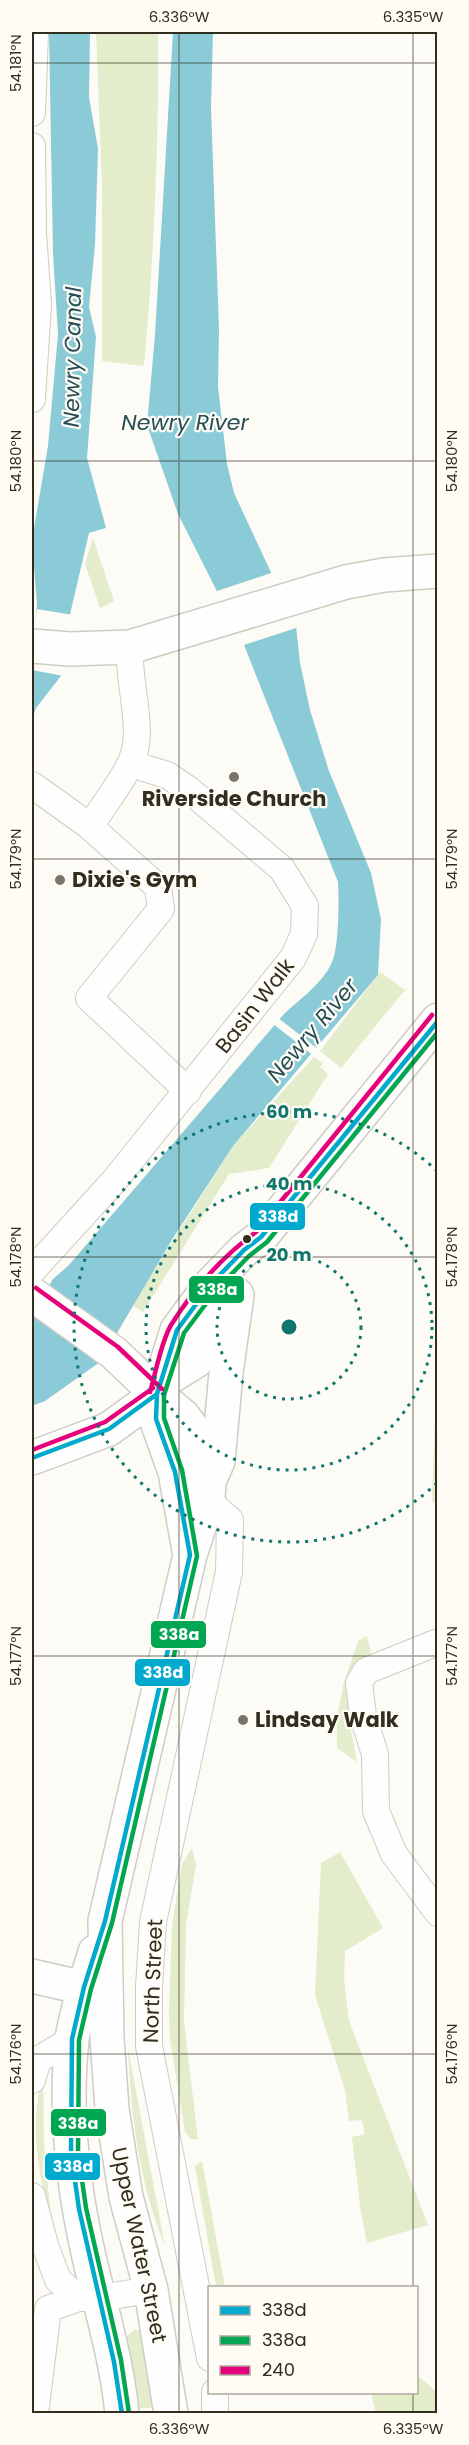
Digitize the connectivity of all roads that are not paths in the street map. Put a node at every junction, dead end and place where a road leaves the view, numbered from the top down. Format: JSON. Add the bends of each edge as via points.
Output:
{"nodes":[{"id":1,"x":34,"y":32,"type":"edge"},
{"id":2,"x":32,"y":112,"type":"edge"},
{"id":3,"x":32,"y":146,"type":"edge"},
{"id":4,"x":32,"y":399,"type":"edge"},
{"id":5,"x":434,"y":572,"type":"edge"},
{"id":6,"x":32,"y":646,"type":"edge"},
{"id":7,"x":129,"y":647,"type":"junction"},
{"id":8,"x":132,"y":761,"type":"junction"},
{"id":9,"x":32,"y":785,"type":"edge"},
{"id":10,"x":88,"y":825,"type":"junction"},
{"id":11,"x":438,"y":1020,"type":"edge"},
{"id":12,"x":188,"y":1091,"type":"junction"},
{"id":13,"x":261,"y":1237,"type":"junction"},
{"id":14,"x":32,"y":1287,"type":"edge"},
{"id":15,"x":237,"y":1295,"type":"junction"},
{"id":16,"x":159,"y":1388,"type":"junction"},
{"id":17,"x":32,"y":1458,"type":"edge"},
{"id":18,"x":199,"y":1494,"type":"junction"},
{"id":19,"x":438,"y":1642,"type":"edge"},
{"id":20,"x":438,"y":1913,"type":"edge"},
{"id":21,"x":32,"y":1976,"type":"edge"},
{"id":22,"x":95,"y":1990,"type":"junction"},
{"id":23,"x":72,"y":2039,"type":"junction"},
{"id":24,"x":32,"y":2080,"type":"edge"},
{"id":25,"x":32,"y":2196,"type":"edge"},
{"id":26,"x":151,"y":2290,"type":"junction"},
{"id":27,"x":89,"y":2298,"type":"junction"},
{"id":28,"x":40,"y":2308,"type":"edge"},
{"id":29,"x":208,"y":2348,"type":"edge"},
{"id":30,"x":215,"y":2394,"type":"edge"},
{"id":31,"x":171,"y":2409,"type":"edge"},
{"id":32,"x":35,"y":2414,"type":"edge"},
{"id":33,"x":122,"y":2414,"type":"edge"},
{"id":34,"x":215,"y":2414,"type":"edge"}],
"edges":[{"from":1,"to":2,"type":"street"},
{"from":3,"to":4,"type":"street","via":[[38,304]]},
{"from":5,"to":7,"type":"main road","via":[[346,582]]},
{"from":6,"to":7,"type":"main road"},
{"from":7,"to":8,"type":"street","via":[[137,729]]},
{"from":8,"to":10,"type":"street"},
{"from":8,"to":12,"type":"street","name":"Basin Walk","via":[[167,775],[188,789],[282,869],[305,906],[304,934],[293,958]]},
{"from":9,"to":10,"type":"street"},
{"from":10,"to":12,"type":"street","via":[[158,887],[161,909],[89,998]]},
{"from":11,"to":13,"type":"main road"},
{"from":12,"to":14,"type":"street","name":"Basin Walk"},
{"from":13,"to":15,"type":"main road"},
{"from":13,"to":16,"type":"main road","name":"Upper Water Street","via":[[211,1284],[177,1330]]},
{"from":14,"to":16,"type":"main road"},
{"from":15,"to":16,"type":"main road","via":[[196,1361]]},
{"from":15,"to":18,"type":"main road","via":[[218,1461]]},
{"from":16,"to":17,"type":"main road","via":[[109,1429]]},
{"from":16,"to":18,"type":"main road","name":"Upper Water Street","via":[[156,1419],[175,1472]]},
{"from":18,"to":22,"type":"main road","name":"Upper Water Street","via":[[190,1555],[105,1921]]},
{"from":18,"to":29,"type":"street","name":"North Street","via":[[230,1520],[229,1572],[153,1922],[149,2046]]},
{"from":19,"to":20,"type":"street","via":[[366,1671],[359,1683],[363,1716],[375,1754],[376,1811],[394,1854]]},
{"from":21,"to":22,"type":"main road"},
{"from":22,"to":23,"type":"main road"},
{"from":22,"to":26,"type":"main road","name":"Upper Water Street","via":[[107,2037],[113,2120],[126,2197]]},
{"from":23,"to":24,"type":"street","via":[[38,2060]]},
{"from":23,"to":27,"type":"main road","via":[[71,2153]]},
{"from":25,"to":27,"type":"street","via":[[58,2280]]},
{"from":26,"to":27,"type":"street"},
{"from":26,"to":31,"type":"main road","name":"Upper Water Street"},
{"from":27,"to":28,"type":"street"},
{"from":27,"to":33,"type":"main road","via":[[114,2362]]},
{"from":28,"to":32,"type":"street"},
{"from":30,"to":34,"type":"street"}]}
